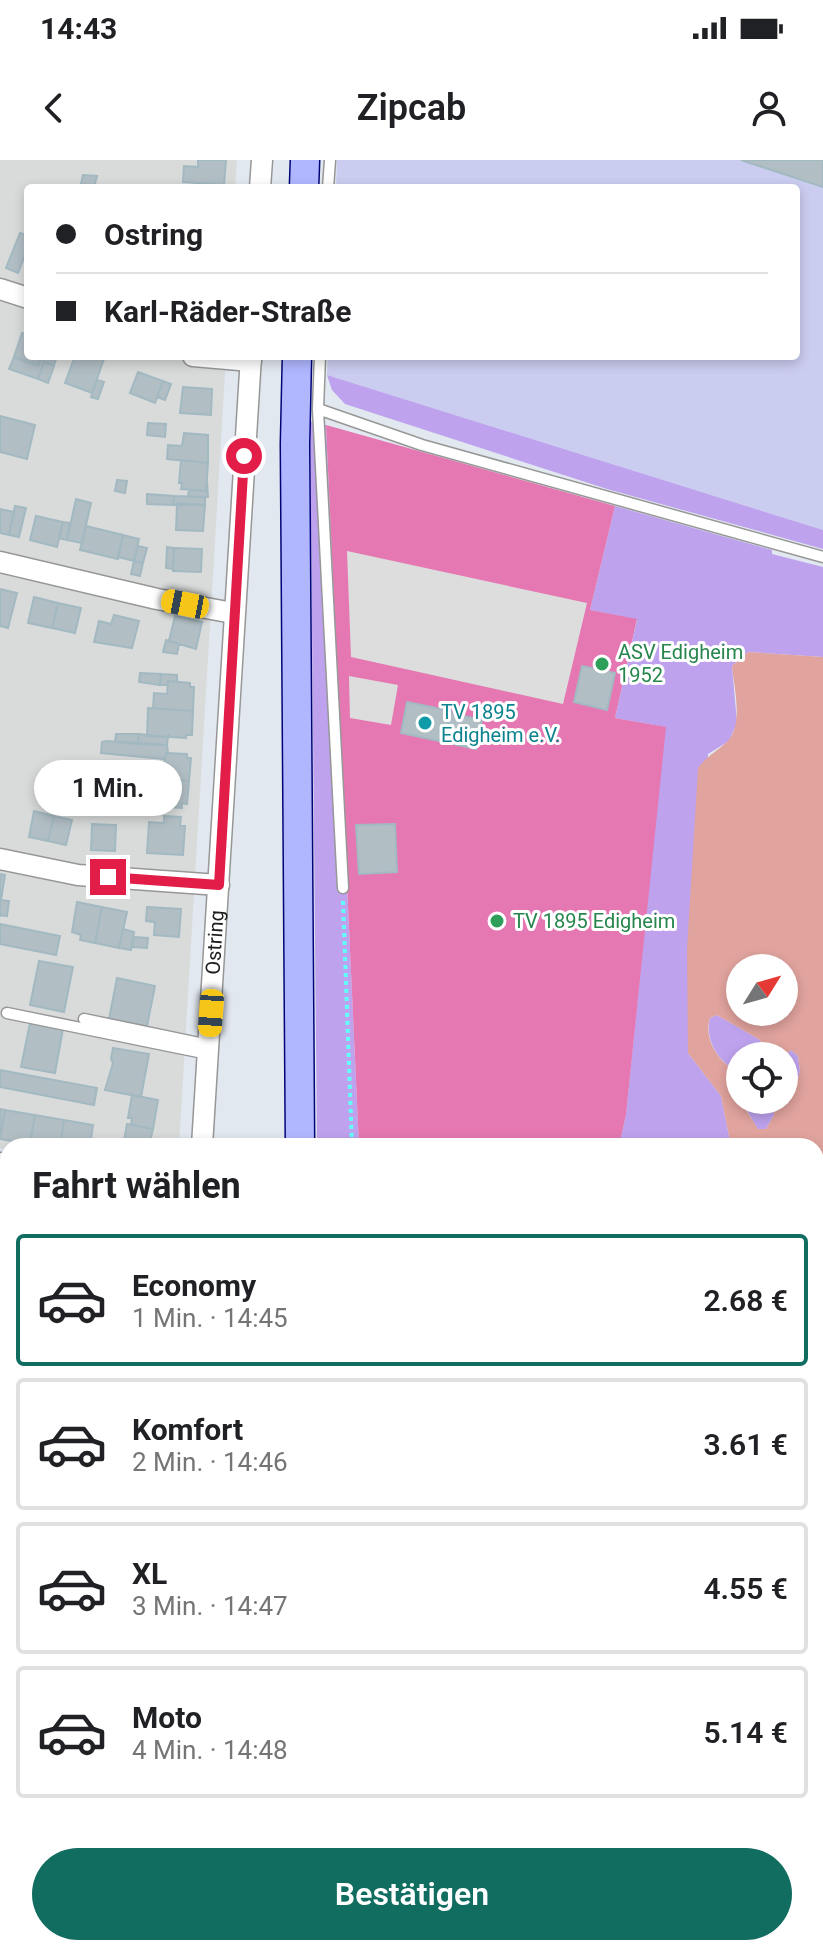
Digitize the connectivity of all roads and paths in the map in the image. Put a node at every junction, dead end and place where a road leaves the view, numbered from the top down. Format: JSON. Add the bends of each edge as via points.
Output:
{"nodes":[{"id":1,"x":262,"y":160,"type":"edge"},
{"id":2,"x":305,"y":160,"type":"edge"},
{"id":3,"x":330,"y":160,"type":"edge"},
{"id":4,"x":260,"y":184,"type":"edge"},
{"id":5,"x":304,"y":184,"type":"edge"},
{"id":6,"x":328,"y":184,"type":"edge"},
{"id":7,"x":0,"y":289,"type":"edge"},
{"id":8,"x":24,"y":297,"type":"edge"},
{"id":9,"x":251,"y":360,"type":"edge"},
{"id":10,"x":297,"y":360,"type":"edge"},
{"id":11,"x":320,"y":360,"type":"edge"},
{"id":12,"x":318,"y":409,"type":"junction"},
{"id":13,"x":823,"y":557,"type":"edge"},
{"id":14,"x":0,"y":562,"type":"edge"},
{"id":15,"x":233,"y":613,"type":"junction"},
{"id":16,"x":0,"y":859,"type":"edge"},
{"id":17,"x":219,"y":885,"type":"junction"},
{"id":18,"x":343,"y":888,"type":"joint"},
{"id":19,"x":7,"y":1013,"type":"dead end"},
{"id":20,"x":84,"y":1019,"type":"dead end"},
{"id":21,"x":208,"y":1050,"type":"junction"},
{"id":22,"x":202,"y":1138,"type":"edge"},
{"id":23,"x":300,"y":1138,"type":"edge"},
{"id":24,"x":352,"y":1138,"type":"edge"}],
"edges":[{"from":1,"to":4,"type":"street"},
{"from":2,"to":5,"type":"street"},
{"from":3,"to":6,"type":"lane"},
{"from":7,"to":8,"type":"street"},
{"from":9,"to":15,"type":"street","name":"Ostring"},
{"from":10,"to":23,"type":"street"},
{"from":11,"to":12,"type":"lane"},
{"from":12,"to":13,"type":"lane","via":[[422,445]]},
{"from":12,"to":18,"type":"lane"},
{"from":14,"to":15,"type":"street"},
{"from":15,"to":17,"type":"street","name":"Ostring"},
{"from":16,"to":17,"type":"street","via":[[78,875]]},
{"from":17,"to":21,"type":"street","name":"Ostring"},
{"from":18,"to":24,"type":"path"},
{"from":19,"to":21,"type":"lane"},
{"from":20,"to":21,"type":"lane"},
{"from":21,"to":22,"type":"street","name":"Ostring"}]}
